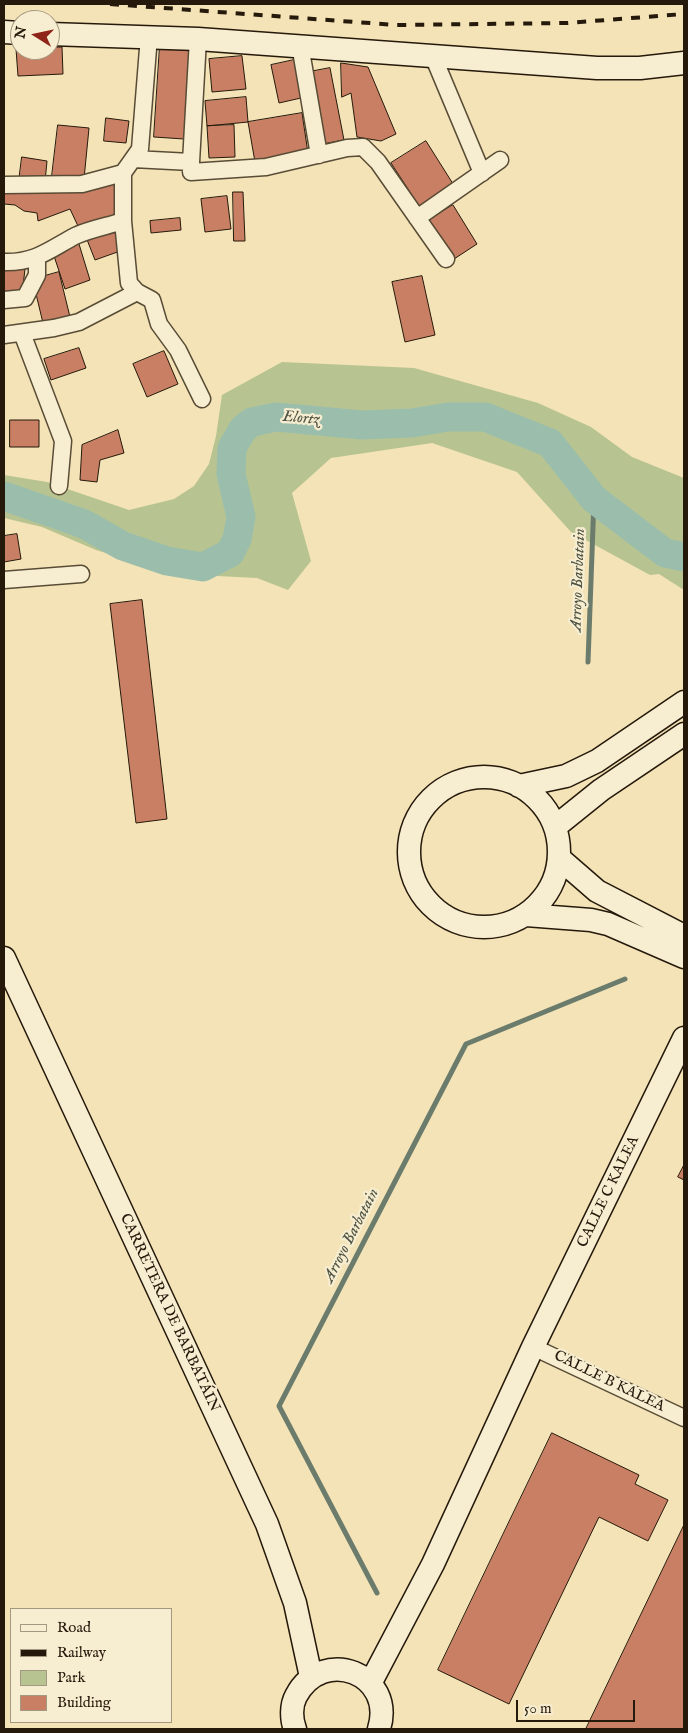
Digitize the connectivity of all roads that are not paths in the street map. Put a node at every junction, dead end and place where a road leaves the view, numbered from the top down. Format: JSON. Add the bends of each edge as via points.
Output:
{"nodes":[{"id":1,"x":60,"y":34,"type":"edge"},
{"id":2,"x":149,"y":36,"type":"junction"},
{"id":3,"x":198,"y":39,"type":"junction"},
{"id":4,"x":300,"y":45,"type":"junction"},
{"id":5,"x":433,"y":56,"type":"junction"},
{"id":6,"x":684,"y":63,"type":"edge"},
{"id":7,"x":319,"y":155,"type":"junction"},
{"id":8,"x":133,"y":159,"type":"junction"},
{"id":9,"x":500,"y":160,"type":"dead end"},
{"id":10,"x":191,"y":162,"type":"junction"},
{"id":11,"x":123,"y":172,"type":"junction"},
{"id":12,"x":482,"y":173,"type":"junction"},
{"id":13,"x":4,"y":185,"type":"edge"},
{"id":14,"x":417,"y":218,"type":"junction"},
{"id":15,"x":124,"y":221,"type":"junction"},
{"id":16,"x":37,"y":258,"type":"junction"},
{"id":17,"x":446,"y":259,"type":"dead end"},
{"id":18,"x":4,"y":262,"type":"edge"},
{"id":19,"x":137,"y":292,"type":"junction"},
{"id":20,"x":4,"y":300,"type":"edge"},
{"id":21,"x":22,"y":333,"type":"junction"},
{"id":22,"x":4,"y":335,"type":"edge"},
{"id":23,"x":202,"y":399,"type":"dead end"},
{"id":24,"x":59,"y":486,"type":"dead end"},
{"id":25,"x":81,"y":574,"type":"dead end"},
{"id":26,"x":4,"y":580,"type":"edge"},
{"id":27,"x":684,"y":702,"type":"edge"},
{"id":28,"x":684,"y":734,"type":"edge"},
{"id":29,"x":519,"y":786,"type":"junction"},
{"id":30,"x":555,"y":827,"type":"junction"},
{"id":31,"x":559,"y":858,"type":"junction"},
{"id":32,"x":526,"y":915,"type":"junction"},
{"id":33,"x":684,"y":936,"type":"edge"},
{"id":34,"x":684,"y":957,"type":"edge"},
{"id":35,"x":4,"y":958,"type":"edge"},
{"id":36,"x":684,"y":1038,"type":"edge"},
{"id":37,"x":533,"y":1347,"type":"junction"},
{"id":38,"x":684,"y":1418,"type":"edge"},
{"id":39,"x":311,"y":1677,"type":"junction"},
{"id":40,"x":371,"y":1682,"type":"junction"},
{"id":41,"x":295,"y":1729,"type":"edge"},
{"id":42,"x":379,"y":1729,"type":"edge"}],
"edges":[{"from":1,"to":2,"type":"street"},
{"from":2,"to":3,"type":"street"},
{"from":2,"to":8,"type":"street","via":[[140,149]]},
{"from":3,"to":4,"type":"street"},
{"from":3,"to":10,"type":"street"},
{"from":4,"to":5,"type":"street"},
{"from":4,"to":7,"type":"street"},
{"from":5,"to":6,"type":"street","via":[[597,68]]},
{"from":5,"to":12,"type":"street"},
{"from":7,"to":10,"type":"street","via":[[266,168],[191,172]]},
{"from":7,"to":14,"type":"street","via":[[363,147],[378,162]]},
{"from":8,"to":10,"type":"street"},
{"from":8,"to":11,"type":"street"},
{"from":9,"to":12,"type":"street"},
{"from":11,"to":13,"type":"street","via":[[82,184]]},
{"from":11,"to":15,"type":"street"},
{"from":12,"to":14,"type":"street"},
{"from":14,"to":17,"type":"street"},
{"from":15,"to":16,"type":"street","via":[[77,235]]},
{"from":15,"to":19,"type":"street","via":[[130,283]]},
{"from":16,"to":18,"type":"street"},
{"from":16,"to":20,"type":"street","via":[[37,275],[25,298]]},
{"from":19,"to":21,"type":"street","via":[[79,322]]},
{"from":19,"to":23,"type":"street","via":[[152,300],[159,324],[178,350]]},
{"from":21,"to":22,"type":"street"},
{"from":21,"to":24,"type":"street","via":[[63,441]]},
{"from":25,"to":26,"type":"street"},
{"from":27,"to":29,"type":"street","via":[[597,761],[566,776]]},
{"from":28,"to":30,"type":"street","via":[[600,790]]},
{"from":29,"to":30,"type":"street","via":[[534,796]]},
{"from":29,"to":32,"type":"street","via":[[496,778],[472,778],[449,786],[429,800],[415,821],[409,844],[410,869],[419,892],[435,910],[456,923],[480,928],[504,925]]},
{"from":30,"to":31,"type":"street"},
{"from":31,"to":32,"type":"street","via":[[554,880],[543,900]]},
{"from":31,"to":33,"type":"street","via":[[597,891]]},
{"from":32,"to":34,"type":"street","via":[[608,924]]},
{"from":35,"to":39,"type":"street","name":"CARRETERA DE BARBATÁIN","via":[[267,1524],[295,1603]]},
{"from":36,"to":37,"type":"street","name":"CALLE C KALEA"},
{"from":37,"to":38,"type":"street","name":"CALLE B KALEA"},
{"from":37,"to":40,"type":"street","name":"CALLE C KALEA","via":[[433,1564]]},
{"from":39,"to":40,"type":"street","via":[[339,1669],[354,1672]]},
{"from":39,"to":41,"type":"street","via":[[295,1699],[292,1712]]},
{"from":40,"to":42,"type":"street","via":[[381,1705]]}]}
